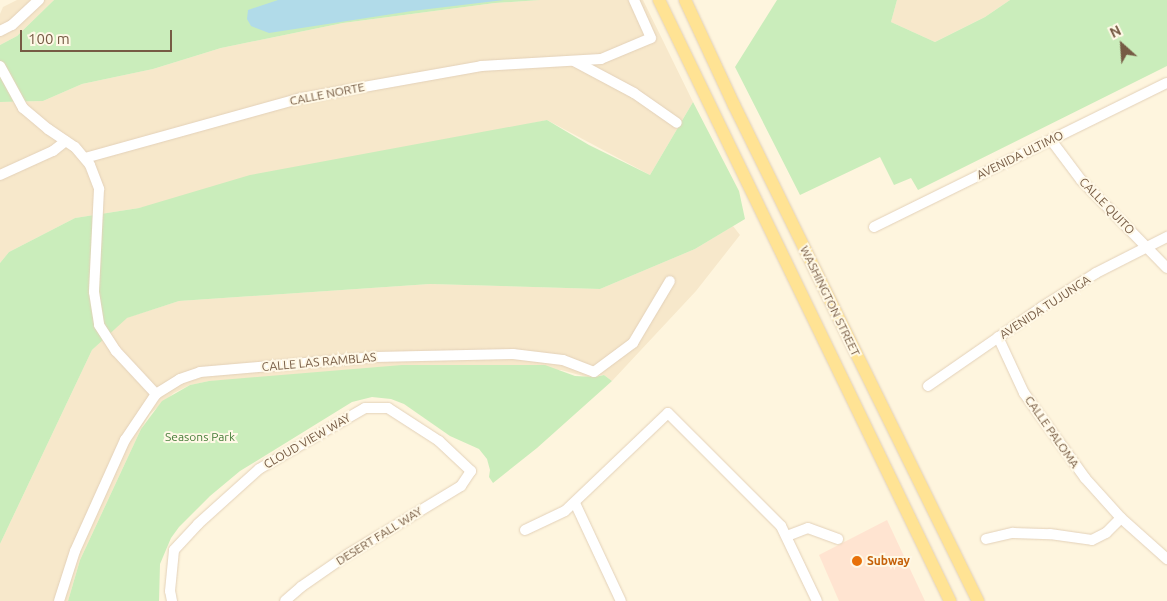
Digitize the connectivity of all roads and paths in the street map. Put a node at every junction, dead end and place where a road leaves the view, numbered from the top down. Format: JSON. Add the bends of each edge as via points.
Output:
{"nodes":[{"id":1,"x":39,"y":0,"type":"edge"},
{"id":2,"x":634,"y":0,"type":"edge"},
{"id":3,"x":659,"y":0,"type":"edge"},
{"id":4,"x":685,"y":0,"type":"edge"},
{"id":5,"x":0,"y":31,"type":"edge"},
{"id":6,"x":574,"y":61,"type":"junction"},
{"id":7,"x":0,"y":66,"type":"edge"},
{"id":8,"x":1167,"y":83,"type":"edge"},
{"id":9,"x":678,"y":123,"type":"dead end"},
{"id":10,"x":1051,"y":140,"type":"junction"},
{"id":11,"x":66,"y":141,"type":"junction"},
{"id":12,"x":85,"y":158,"type":"junction"},
{"id":13,"x":0,"y":175,"type":"edge"},
{"id":14,"x":874,"y":227,"type":"dead end"},
{"id":15,"x":1167,"y":237,"type":"edge"},
{"id":16,"x":1146,"y":247,"type":"junction"},
{"id":17,"x":1167,"y":268,"type":"edge"},
{"id":18,"x":670,"y":281,"type":"dead end"},
{"id":19,"x":998,"y":337,"type":"junction"},
{"id":20,"x":928,"y":386,"type":"dead end"},
{"id":21,"x":156,"y":394,"type":"junction"},
{"id":22,"x":471,"y":471,"type":"joint"},
{"id":23,"x":575,"y":503,"type":"junction"},
{"id":24,"x":1121,"y":518,"type":"junction"},
{"id":25,"x":525,"y":530,"type":"dead end"},
{"id":26,"x":787,"y":536,"type":"junction"},
{"id":27,"x":838,"y":539,"type":"dead end"},
{"id":28,"x":986,"y":539,"type":"dead end"},
{"id":29,"x":1167,"y":559,"type":"edge"},
{"id":30,"x":59,"y":601,"type":"edge"},
{"id":31,"x":172,"y":601,"type":"edge"},
{"id":32,"x":285,"y":601,"type":"edge"},
{"id":33,"x":621,"y":601,"type":"edge"},
{"id":34,"x":817,"y":601,"type":"edge"},
{"id":35,"x":950,"y":601,"type":"edge"},
{"id":36,"x":978,"y":601,"type":"edge"}],
"edges":[{"from":1,"to":5,"type":"street","via":[[12,25]]},
{"from":2,"to":6,"type":"street","name":"CALLE NORTE","via":[[651,38],[601,59]]},
{"from":3,"to":35,"type":"main road","name":"WASHINGTON STREET"},
{"from":4,"to":36,"type":"main road","name":"WASHINGTON STREET"},
{"from":6,"to":9,"type":"street","via":[[634,93]]},
{"from":6,"to":12,"type":"street","name":"CALLE NORTE","via":[[481,66],[302,98]]},
{"from":7,"to":11,"type":"street","via":[[23,108]]},
{"from":8,"to":10,"type":"street","name":"AVENIDA ULTIMO"},
{"from":10,"to":14,"type":"street","name":"AVENIDA ULTIMO"},
{"from":10,"to":16,"type":"street","name":"CALLE QUITO","via":[[1081,180]]},
{"from":11,"to":12,"type":"street"},
{"from":11,"to":13,"type":"street","via":[[53,151]]},
{"from":12,"to":21,"type":"street","via":[[99,189],[94,292],[99,326],[116,351]]},
{"from":15,"to":16,"type":"street","name":"AVENIDA TUJUNGA"},
{"from":16,"to":17,"type":"street","name":"CALLE QUITO"},
{"from":16,"to":19,"type":"street","name":"AVENIDA TUJUNGA","via":[[1096,273]]},
{"from":18,"to":21,"type":"street","name":"CALLE LAS RAMBLAS","via":[[633,343],[594,372],[563,360],[513,354],[375,357],[200,372],[180,379]]},
{"from":19,"to":20,"type":"street","name":"AVENIDA TUJUNGA"},
{"from":19,"to":24,"type":"street","name":"CALLE PALOMA","via":[[1024,393],[1046,426],[1084,478]]},
{"from":21,"to":30,"type":"street","name":"CALLE LAS RAMBLAS","via":[[125,440],[75,551]]},
{"from":22,"to":31,"type":"street","name":"CLOUD VIEW WAY","via":[[439,441],[388,408],[365,408],[259,469],[198,524],[174,550]]},
{"from":22,"to":32,"type":"street","name":"DESERT FALL WAY","via":[[461,486],[347,555],[300,586]]},
{"from":23,"to":25,"type":"street"},
{"from":23,"to":26,"type":"street","via":[[668,413],[774,518]]},
{"from":23,"to":33,"type":"street"},
{"from":24,"to":28,"type":"street","via":[[1106,533],[1092,540],[1013,533]]},
{"from":24,"to":29,"type":"street","name":"CALLE PALOMA"},
{"from":26,"to":27,"type":"street","via":[[808,528]]},
{"from":26,"to":34,"type":"street"}]}
